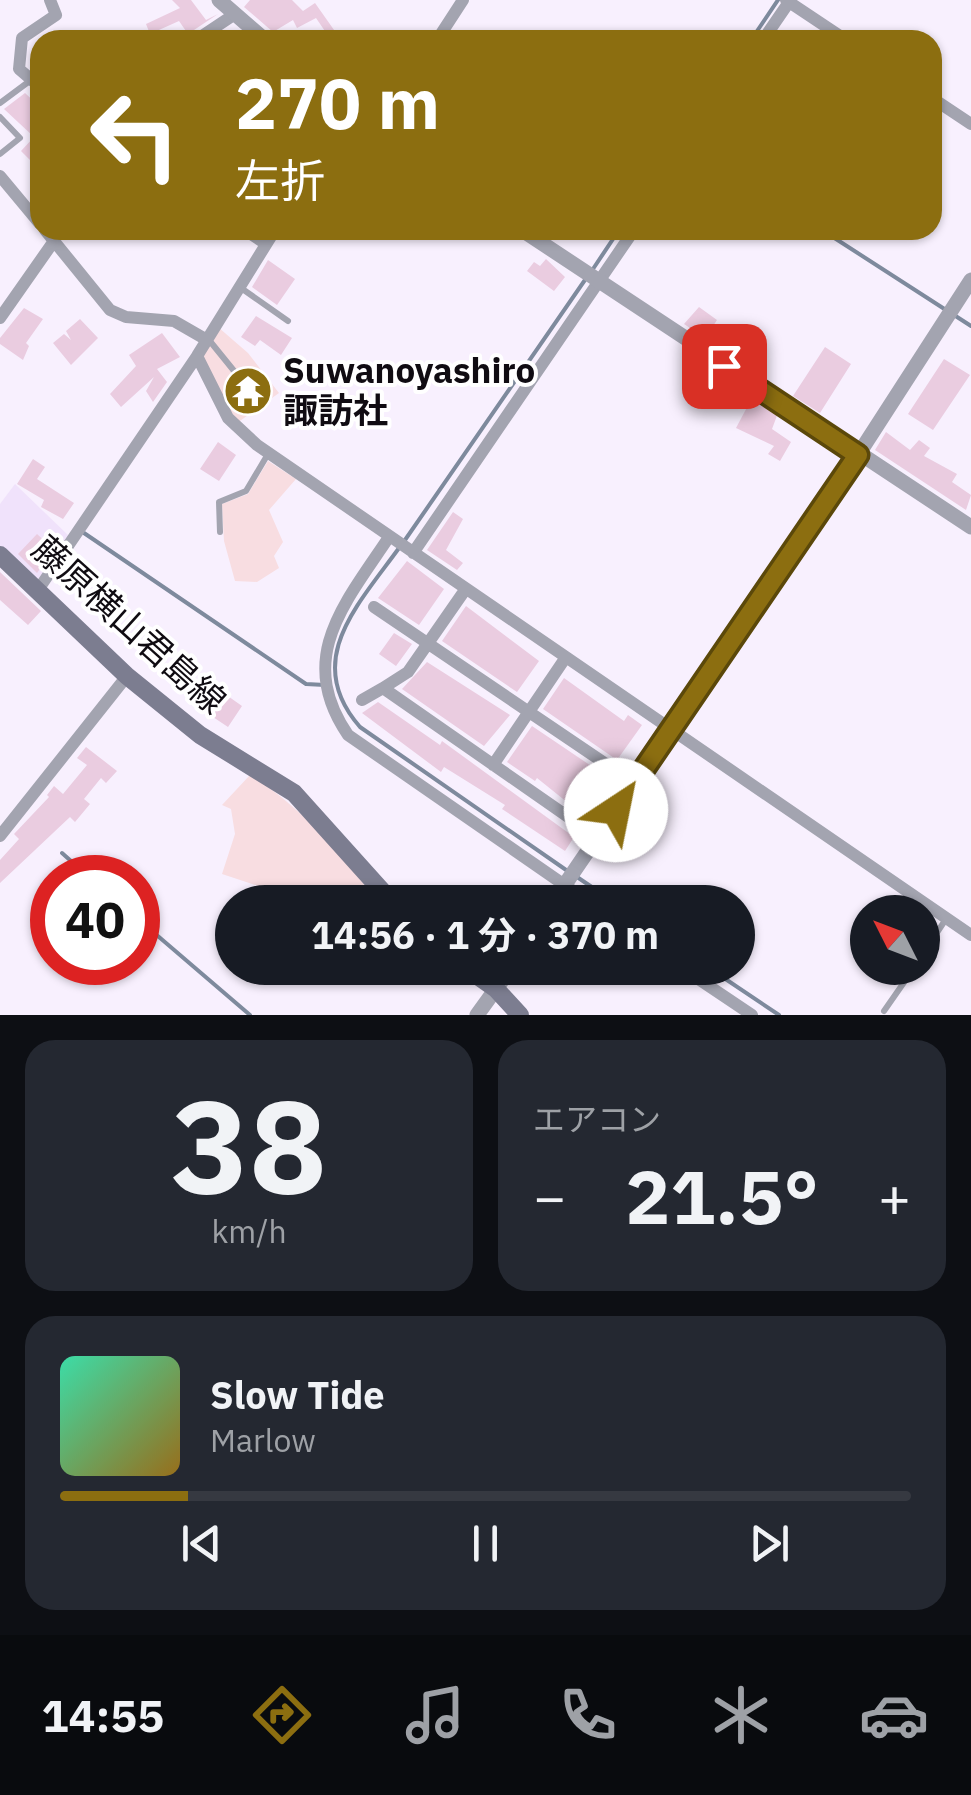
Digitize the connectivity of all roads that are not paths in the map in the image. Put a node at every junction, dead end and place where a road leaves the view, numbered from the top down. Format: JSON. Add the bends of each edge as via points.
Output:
{"nodes":[{"id":1,"x":50,"y":0,"type":"edge"},
{"id":2,"x":219,"y":0,"type":"edge"},
{"id":3,"x":463,"y":0,"type":"edge"},
{"id":4,"x":788,"y":1,"type":"edge"},
{"id":5,"x":235,"y":14,"type":"junction"},
{"id":6,"x":34,"y":30,"type":"edge"},
{"id":7,"x":211,"y":30,"type":"edge"},
{"id":8,"x":254,"y":30,"type":"edge"},
{"id":9,"x":444,"y":30,"type":"edge"},
{"id":10,"x":769,"y":30,"type":"edge"},
{"id":11,"x":831,"y":30,"type":"edge"},
{"id":12,"x":30,"y":33,"type":"edge"},
{"id":13,"x":30,"y":78,"type":"edge"},
{"id":14,"x":30,"y":86,"type":"edge"},
{"id":15,"x":0,"y":103,"type":"edge"},
{"id":16,"x":942,"y":105,"type":"edge"},
{"id":17,"x":0,"y":118,"type":"edge"},
{"id":18,"x":971,"y":124,"type":"edge"},
{"id":19,"x":0,"y":154,"type":"edge"},
{"id":20,"x":0,"y":176,"type":"edge"},
{"id":21,"x":30,"y":212,"type":"edge"},
{"id":22,"x":48,"y":240,"type":"edge"},
{"id":23,"x":53,"y":240,"type":"edge"},
{"id":24,"x":260,"y":240,"type":"edge"},
{"id":25,"x":269,"y":240,"type":"edge"},
{"id":26,"x":537,"y":240,"type":"edge"},
{"id":27,"x":627,"y":240,"type":"edge"},
{"id":28,"x":266,"y":244,"type":"junction"},
{"id":29,"x":971,"y":280,"type":"edge"},
{"id":30,"x":599,"y":281,"type":"junction"},
{"id":31,"x":240,"y":287,"type":"junction"},
{"id":32,"x":0,"y":318,"type":"edge"},
{"id":33,"x":288,"y":321,"type":"dead end"},
{"id":34,"x":208,"y":340,"type":"junction"},
{"id":35,"x":197,"y":356,"type":"junction"},
{"id":36,"x":239,"y":377,"type":"dead end"},
{"id":37,"x":269,"y":453,"type":"junction"},
{"id":38,"x":858,"y":455,"type":"junction"},
{"id":39,"x":971,"y":527,"type":"edge"},
{"id":40,"x":220,"y":532,"type":"dead end"},
{"id":41,"x":389,"y":536,"type":"junction"},
{"id":42,"x":410,"y":552,"type":"junction"},
{"id":43,"x":0,"y":554,"type":"edge"},
{"id":44,"x":38,"y":590,"type":"junction"},
{"id":45,"x":465,"y":590,"type":"junction"},
{"id":46,"x":374,"y":607,"type":"dead end"},
{"id":47,"x":427,"y":644,"type":"junction"},
{"id":48,"x":566,"y":657,"type":"junction"},
{"id":49,"x":127,"y":676,"type":"junction"},
{"id":50,"x":384,"y":688,"type":"junction"},
{"id":51,"x":362,"y":700,"type":"dead end"},
{"id":52,"x":529,"y":713,"type":"junction"},
{"id":53,"x":669,"y":730,"type":"junction"},
{"id":54,"x":493,"y":765,"type":"junction"},
{"id":55,"x":634,"y":782,"type":"junction"},
{"id":56,"x":0,"y":836,"type":"edge"},
{"id":57,"x":597,"y":837,"type":"junction"},
{"id":58,"x":377,"y":885,"type":"edge"},
{"id":59,"x":545,"y":885,"type":"edge"},
{"id":60,"x":565,"y":885,"type":"edge"},
{"id":61,"x":947,"y":918,"type":"junction"},
{"id":62,"x":940,"y":928,"type":"edge"},
{"id":63,"x":971,"y":935,"type":"edge"},
{"id":64,"x":490,"y":985,"type":"edge"},
{"id":65,"x":499,"y":985,"type":"edge"},
{"id":66,"x":707,"y":985,"type":"edge"},
{"id":67,"x":902,"y":985,"type":"edge"},
{"id":68,"x":496,"y":989,"type":"junction"},
{"id":69,"x":884,"y":1011,"type":"dead end"},
{"id":70,"x":477,"y":1015,"type":"edge"},
{"id":71,"x":520,"y":1015,"type":"edge"},
{"id":72,"x":752,"y":1015,"type":"edge"}],
"edges":[{"from":1,"to":6,"type":"street","via":[[56,15]]},
{"from":2,"to":5,"type":"street"},
{"from":3,"to":9,"type":"street"},
{"from":4,"to":10,"type":"street"},
{"from":4,"to":11,"type":"street"},
{"from":5,"to":7,"type":"street"},
{"from":5,"to":8,"type":"street"},
{"from":12,"to":13,"type":"street","via":[[22,38],[19,69]]},
{"from":14,"to":15,"type":"lane"},
{"from":16,"to":18,"type":"street"},
{"from":17,"to":19,"type":"lane","via":[[20,138]]},
{"from":20,"to":21,"type":"street"},
{"from":22,"to":32,"type":"street"},
{"from":23,"to":34,"type":"street","via":[[110,310],[174,320]]},
{"from":24,"to":28,"type":"street"},
{"from":25,"to":28,"type":"street"},
{"from":26,"to":30,"type":"street"},
{"from":27,"to":30,"type":"street"},
{"from":28,"to":31,"type":"street"},
{"from":29,"to":38,"type":"street"},
{"from":30,"to":38,"type":"street"},
{"from":30,"to":42,"type":"street"},
{"from":31,"to":33,"type":"lane"},
{"from":31,"to":34,"type":"street"},
{"from":34,"to":35,"type":"street"},
{"from":34,"to":36,"type":"lane"},
{"from":35,"to":37,"type":"street","via":[[228,418]]},
{"from":35,"to":44,"type":"street"},
{"from":37,"to":40,"type":"lane","via":[[246,491],[220,502]]},
{"from":37,"to":41,"type":"street"},
{"from":38,"to":39,"type":"street"},
{"from":38,"to":53,"type":"street"},
{"from":41,"to":42,"type":"street"},
{"from":41,"to":59,"type":"street","via":[[341,609],[327,648],[322,675],[330,708],[348,735]]},
{"from":42,"to":45,"type":"street"},
{"from":43,"to":44,"type":"main road","name":"藤原横山君島線"},
{"from":44,"to":49,"type":"main road","name":"藤原横山君島線"},
{"from":45,"to":47,"type":"street"},
{"from":45,"to":48,"type":"street"},
{"from":46,"to":47,"type":"street"},
{"from":47,"to":50,"type":"street","via":[[408,672]]},
{"from":47,"to":52,"type":"street"},
{"from":48,"to":52,"type":"street"},
{"from":48,"to":53,"type":"street"},
{"from":49,"to":56,"type":"street"},
{"from":49,"to":58,"type":"main road","name":"藤原横山君島線","via":[[200,735],[294,792]]},
{"from":50,"to":51,"type":"street"},
{"from":50,"to":54,"type":"street"},
{"from":52,"to":54,"type":"street"},
{"from":52,"to":55,"type":"street"},
{"from":53,"to":55,"type":"street"},
{"from":53,"to":61,"type":"street"},
{"from":54,"to":57,"type":"street"},
{"from":55,"to":57,"type":"street"},
{"from":57,"to":60,"type":"street"},
{"from":61,"to":62,"type":"lane"},
{"from":61,"to":63,"type":"street"},
{"from":64,"to":68,"type":"main road"},
{"from":65,"to":68,"type":"street"},
{"from":66,"to":72,"type":"street"},
{"from":67,"to":69,"type":"lane"},
{"from":68,"to":70,"type":"street"},
{"from":68,"to":71,"type":"main road"}]}
